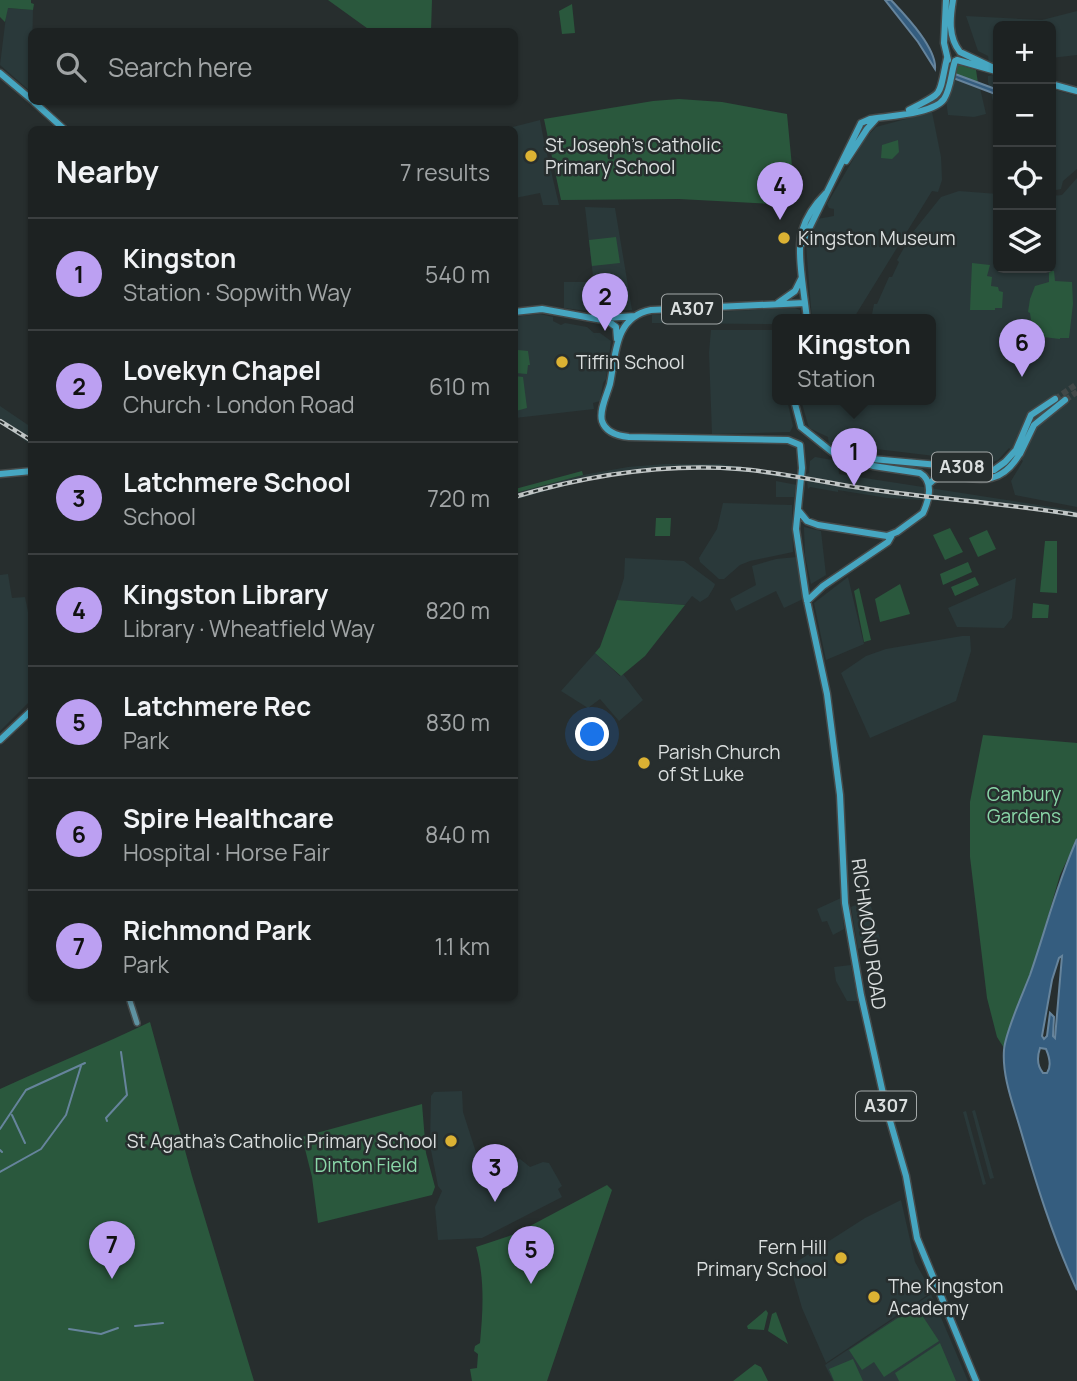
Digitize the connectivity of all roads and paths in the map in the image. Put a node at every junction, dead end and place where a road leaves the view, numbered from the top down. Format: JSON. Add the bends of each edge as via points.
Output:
{"nodes":[{"id":1,"x":946,"y":0,"type":"edge"},
{"id":2,"x":953,"y":0,"type":"edge"},
{"id":3,"x":958,"y":50,"type":"junction"},
{"id":4,"x":946,"y":54,"type":"junction"},
{"id":5,"x":956,"y":60,"type":"junction"},
{"id":6,"x":993,"y":68,"type":"edge"},
{"id":7,"x":993,"y":70,"type":"edge"},
{"id":8,"x":0,"y":73,"type":"edge"},
{"id":9,"x":1056,"y":85,"type":"edge"},
{"id":10,"x":1077,"y":91,"type":"edge"},
{"id":11,"x":28,"y":97,"type":"edge"},
{"id":12,"x":37,"y":105,"type":"edge"},
{"id":13,"x":903,"y":113,"type":"junction"},
{"id":14,"x":61,"y":126,"type":"edge"},
{"id":15,"x":802,"y":274,"type":"junction"},
{"id":16,"x":806,"y":303,"type":"junction"},
{"id":17,"x":773,"y":304,"type":"junction"},
{"id":18,"x":518,"y":312,"type":"edge"},
{"id":19,"x":807,"y":314,"type":"edge"},
{"id":20,"x":635,"y":316,"type":"junction"},
{"id":21,"x":600,"y":319,"type":"junction"},
{"id":22,"x":617,"y":341,"type":"junction"},
{"id":23,"x":1055,"y":399,"type":"tunnel mouth"},
{"id":24,"x":1065,"y":400,"type":"tunnel mouth"},
{"id":25,"x":795,"y":405,"type":"edge"},
{"id":26,"x":1049,"y":409,"type":"junction"},
{"id":27,"x":1017,"y":453,"type":"junction"},
{"id":28,"x":846,"y":457,"type":"junction"},
{"id":29,"x":28,"y":471,"type":"edge"},
{"id":30,"x":0,"y":474,"type":"edge"},
{"id":31,"x":929,"y":484,"type":"junction"},
{"id":32,"x":797,"y":508,"type":"junction"},
{"id":33,"x":892,"y":535,"type":"junction"},
{"id":34,"x":823,"y":586,"type":"junction"},
{"id":35,"x":805,"y":588,"type":"junction"},
{"id":36,"x":807,"y":601,"type":"junction"},
{"id":37,"x":28,"y":714,"type":"edge"},
{"id":38,"x":0,"y":740,"type":"edge"},
{"id":39,"x":130,"y":1001,"type":"edge"},
{"id":40,"x":137,"y":1023,"type":"dead end"},
{"id":41,"x":976,"y":1381,"type":"edge"}],
"edges":[{"from":1,"to":4,"type":"main road"},
{"from":2,"to":3,"type":"main road","via":[[951,28]]},
{"from":3,"to":4,"type":"main road","via":[[951,47]]},
{"from":3,"to":5,"type":"main road"},
{"from":3,"to":6,"type":"main road"},
{"from":4,"to":5,"type":"main road"},
{"from":4,"to":13,"type":"main road","via":[[936,97]]},
{"from":5,"to":7,"type":"main road"},
{"from":5,"to":13,"type":"main road","via":[[941,102]]},
{"from":8,"to":11,"type":"main road"},
{"from":9,"to":10,"type":"main road"},
{"from":12,"to":14,"type":"main road"},
{"from":13,"to":15,"type":"main road","via":[[861,123],[829,189],[803,227]]},
{"from":15,"to":16,"type":"main road"},
{"from":15,"to":17,"type":"main road","via":[[795,291]]},
{"from":16,"to":17,"type":"main road","number":"A307"},
{"from":16,"to":19,"type":"main road"},
{"from":17,"to":20,"type":"main road","number":"A307","via":[[651,310]]},
{"from":18,"to":21,"type":"main road","via":[[542,309]]},
{"from":20,"to":21,"type":"main road"},
{"from":20,"to":22,"type":"main road","number":"A307"},
{"from":21,"to":22,"type":"main road","via":[[614,324]]},
{"from":22,"to":32,"type":"main road","name":"RICHMOND ROAD","number":"A307","via":[[602,411],[606,427],[629,437],[793,440],[802,451]]},
{"from":23,"to":26,"type":"main road","number":"A308"},
{"from":24,"to":26,"type":"main road","number":"A308"},
{"from":25,"to":28,"type":"main road","via":[[805,432]]},
{"from":26,"to":27,"type":"main road","number":"A308"},
{"from":26,"to":27,"type":"main road","number":"A308","via":[[1031,415]]},
{"from":27,"to":28,"type":"main road","number":"A308","via":[[994,470]]},
{"from":27,"to":31,"type":"main road","number":"A308","via":[[1007,471],[995,478],[945,476]]},
{"from":28,"to":31,"type":"main road","via":[[920,472]]},
{"from":29,"to":30,"type":"main road"},
{"from":31,"to":33,"type":"main road","via":[[923,513]]},
{"from":32,"to":33,"type":"main road","via":[[818,526]]},
{"from":32,"to":35,"type":"main road","name":"RICHMOND ROAD","number":"A307"},
{"from":33,"to":34,"type":"main road"},
{"from":34,"to":35,"type":"main road"},
{"from":34,"to":36,"type":"main road"},
{"from":35,"to":36,"type":"main road","name":"RICHMOND ROAD","number":"A307"},
{"from":36,"to":41,"type":"main road","name":"RICHMOND ROAD","number":"A307","via":[[827,694],[840,795],[845,903],[868,1032],[918,1238]]},
{"from":37,"to":38,"type":"main road"},
{"from":39,"to":40,"type":"main road"}]}
